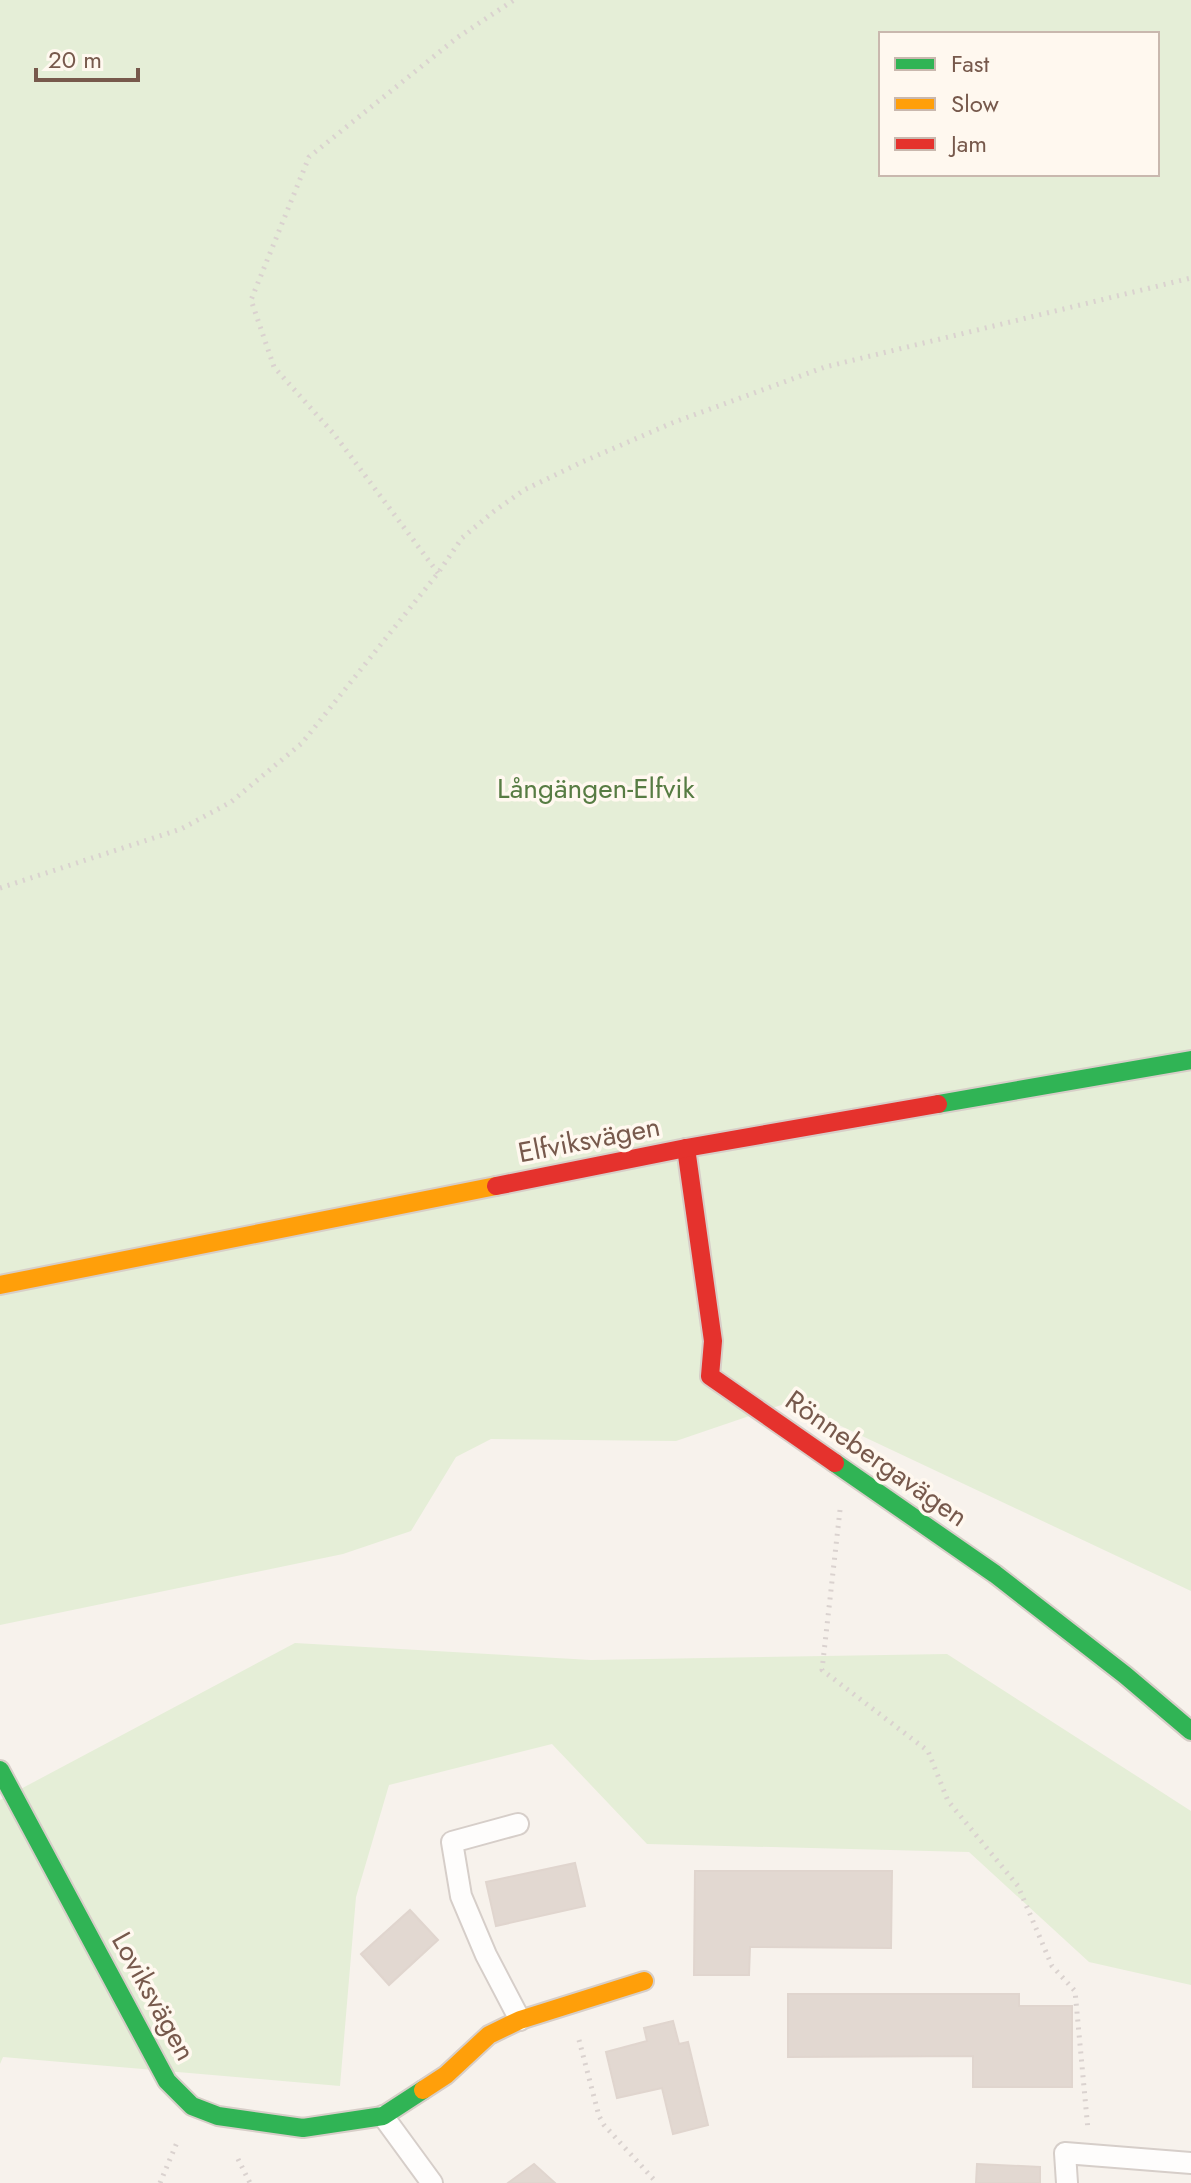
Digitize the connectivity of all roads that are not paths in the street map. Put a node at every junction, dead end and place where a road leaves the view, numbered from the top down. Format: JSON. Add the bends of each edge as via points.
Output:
{"nodes":[{"id":1,"x":1191,"y":1060,"type":"edge"},
{"id":2,"x":686,"y":1148,"type":"junction"},
{"id":3,"x":0,"y":1285,"type":"edge"},
{"id":4,"x":1191,"y":1731,"type":"edge"},
{"id":5,"x":0,"y":1770,"type":"edge"},
{"id":6,"x":518,"y":1824,"type":"dead end"},
{"id":7,"x":644,"y":1981,"type":"dead end"},
{"id":8,"x":520,"y":2020,"type":"junction"},
{"id":9,"x":383,"y":2116,"type":"junction"},
{"id":10,"x":1191,"y":2163,"type":"edge"},
{"id":11,"x":432,"y":2183,"type":"edge"},
{"id":12,"x":1067,"y":2183,"type":"edge"}],
"edges":[{"from":1,"to":2,"type":"street","name":"Elfviksvägen"},
{"from":2,"to":3,"type":"street","name":"Elfviksvägen"},
{"from":2,"to":4,"type":"street","name":"Rönnebergavägen","via":[[713,1341],[710,1376],[995,1574]]},
{"from":5,"to":9,"type":"street","name":"Loviksvägen","via":[[167,2081],[192,2106],[218,2116],[303,2128]]},
{"from":6,"to":8,"type":"lane","via":[[452,1842],[461,1896]]},
{"from":7,"to":8,"type":"street","name":"Loviksvägen"},
{"from":8,"to":9,"type":"street","name":"Loviksvägen","via":[[489,2035],[446,2075]]},
{"from":9,"to":11,"type":"lane"},
{"from":10,"to":12,"type":"lane","via":[[1065,2153]]}]}
